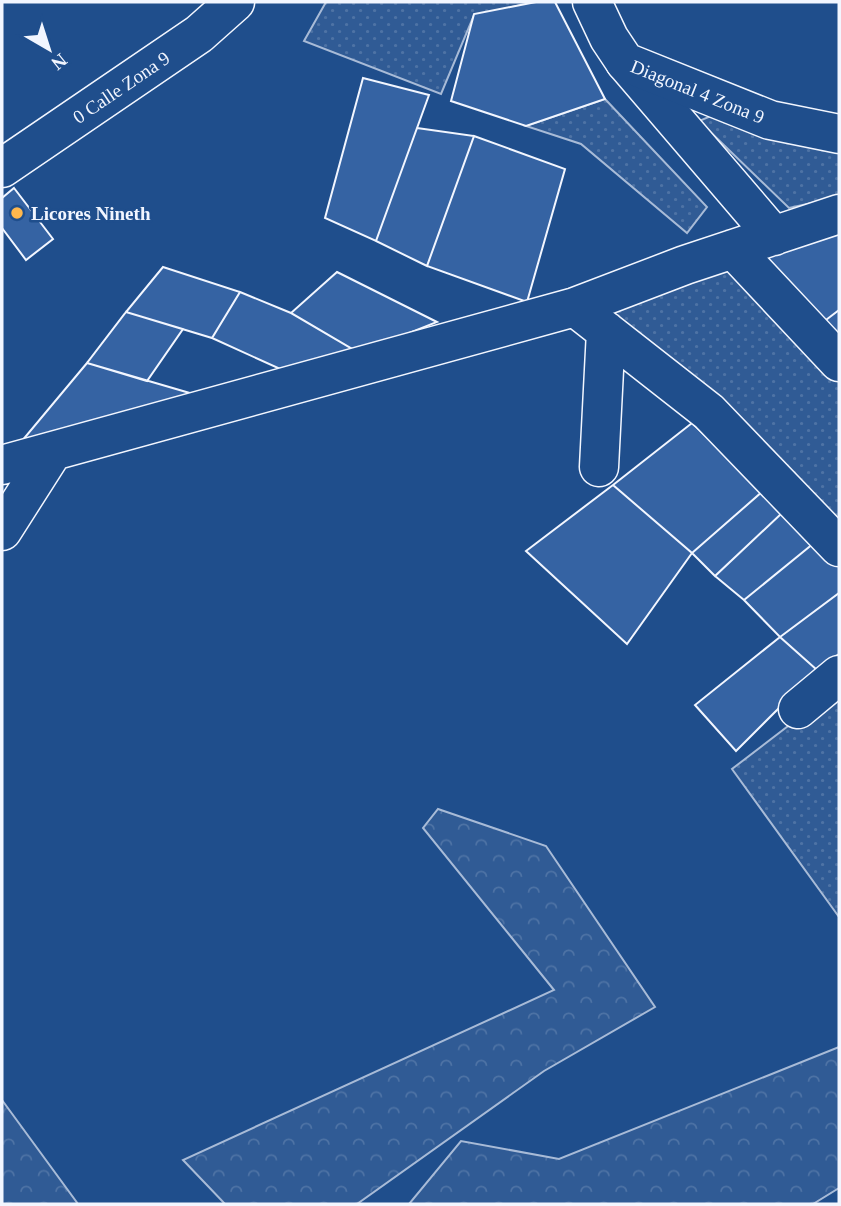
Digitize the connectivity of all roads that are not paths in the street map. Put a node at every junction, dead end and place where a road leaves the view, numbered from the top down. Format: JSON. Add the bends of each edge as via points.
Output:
{"nodes":[{"id":1,"x":235,"y":2,"type":"edge"},
{"id":2,"x":592,"y":2,"type":"edge"},
{"id":3,"x":625,"y":62,"type":"junction"},
{"id":4,"x":839,"y":134,"type":"edge"},
{"id":5,"x":2,"y":168,"type":"edge"},
{"id":6,"x":839,"y":214,"type":"edge"},
{"id":7,"x":774,"y":236,"type":"junction"},
{"id":8,"x":733,"y":249,"type":"junction"},
{"id":9,"x":575,"y":307,"type":"junction"},
{"id":10,"x":606,"y":331,"type":"junction"},
{"id":11,"x":839,"y":362,"type":"edge"},
{"id":12,"x":53,"y":451,"type":"junction"},
{"id":13,"x":2,"y":466,"type":"edge"},
{"id":14,"x":599,"y":467,"type":"dead end"},
{"id":15,"x":2,"y":531,"type":"edge"},
{"id":16,"x":839,"y":547,"type":"edge"},
{"id":17,"x":839,"y":675,"type":"edge"},
{"id":18,"x":798,"y":709,"type":"dead end"}],
"edges":[{"from":1,"to":5,"type":"street","name":"0 Calle Zona 9","via":[[199,34]]},
{"from":2,"to":3,"type":"street","name":"Diagonal 4 Zona 9"},
{"from":3,"to":4,"type":"street","name":"Diagonal 4 Zona 9","via":[[770,120]]},
{"from":3,"to":7,"type":"street"},
{"from":6,"to":7,"type":"street"},
{"from":7,"to":8,"type":"street"},
{"from":8,"to":9,"type":"street"},
{"from":8,"to":11,"type":"street"},
{"from":9,"to":10,"type":"street"},
{"from":9,"to":12,"type":"street"},
{"from":10,"to":14,"type":"street"},
{"from":10,"to":16,"type":"street","via":[[709,412]]},
{"from":12,"to":13,"type":"street"},
{"from":12,"to":15,"type":"street"},
{"from":17,"to":18,"type":"street"}]}
